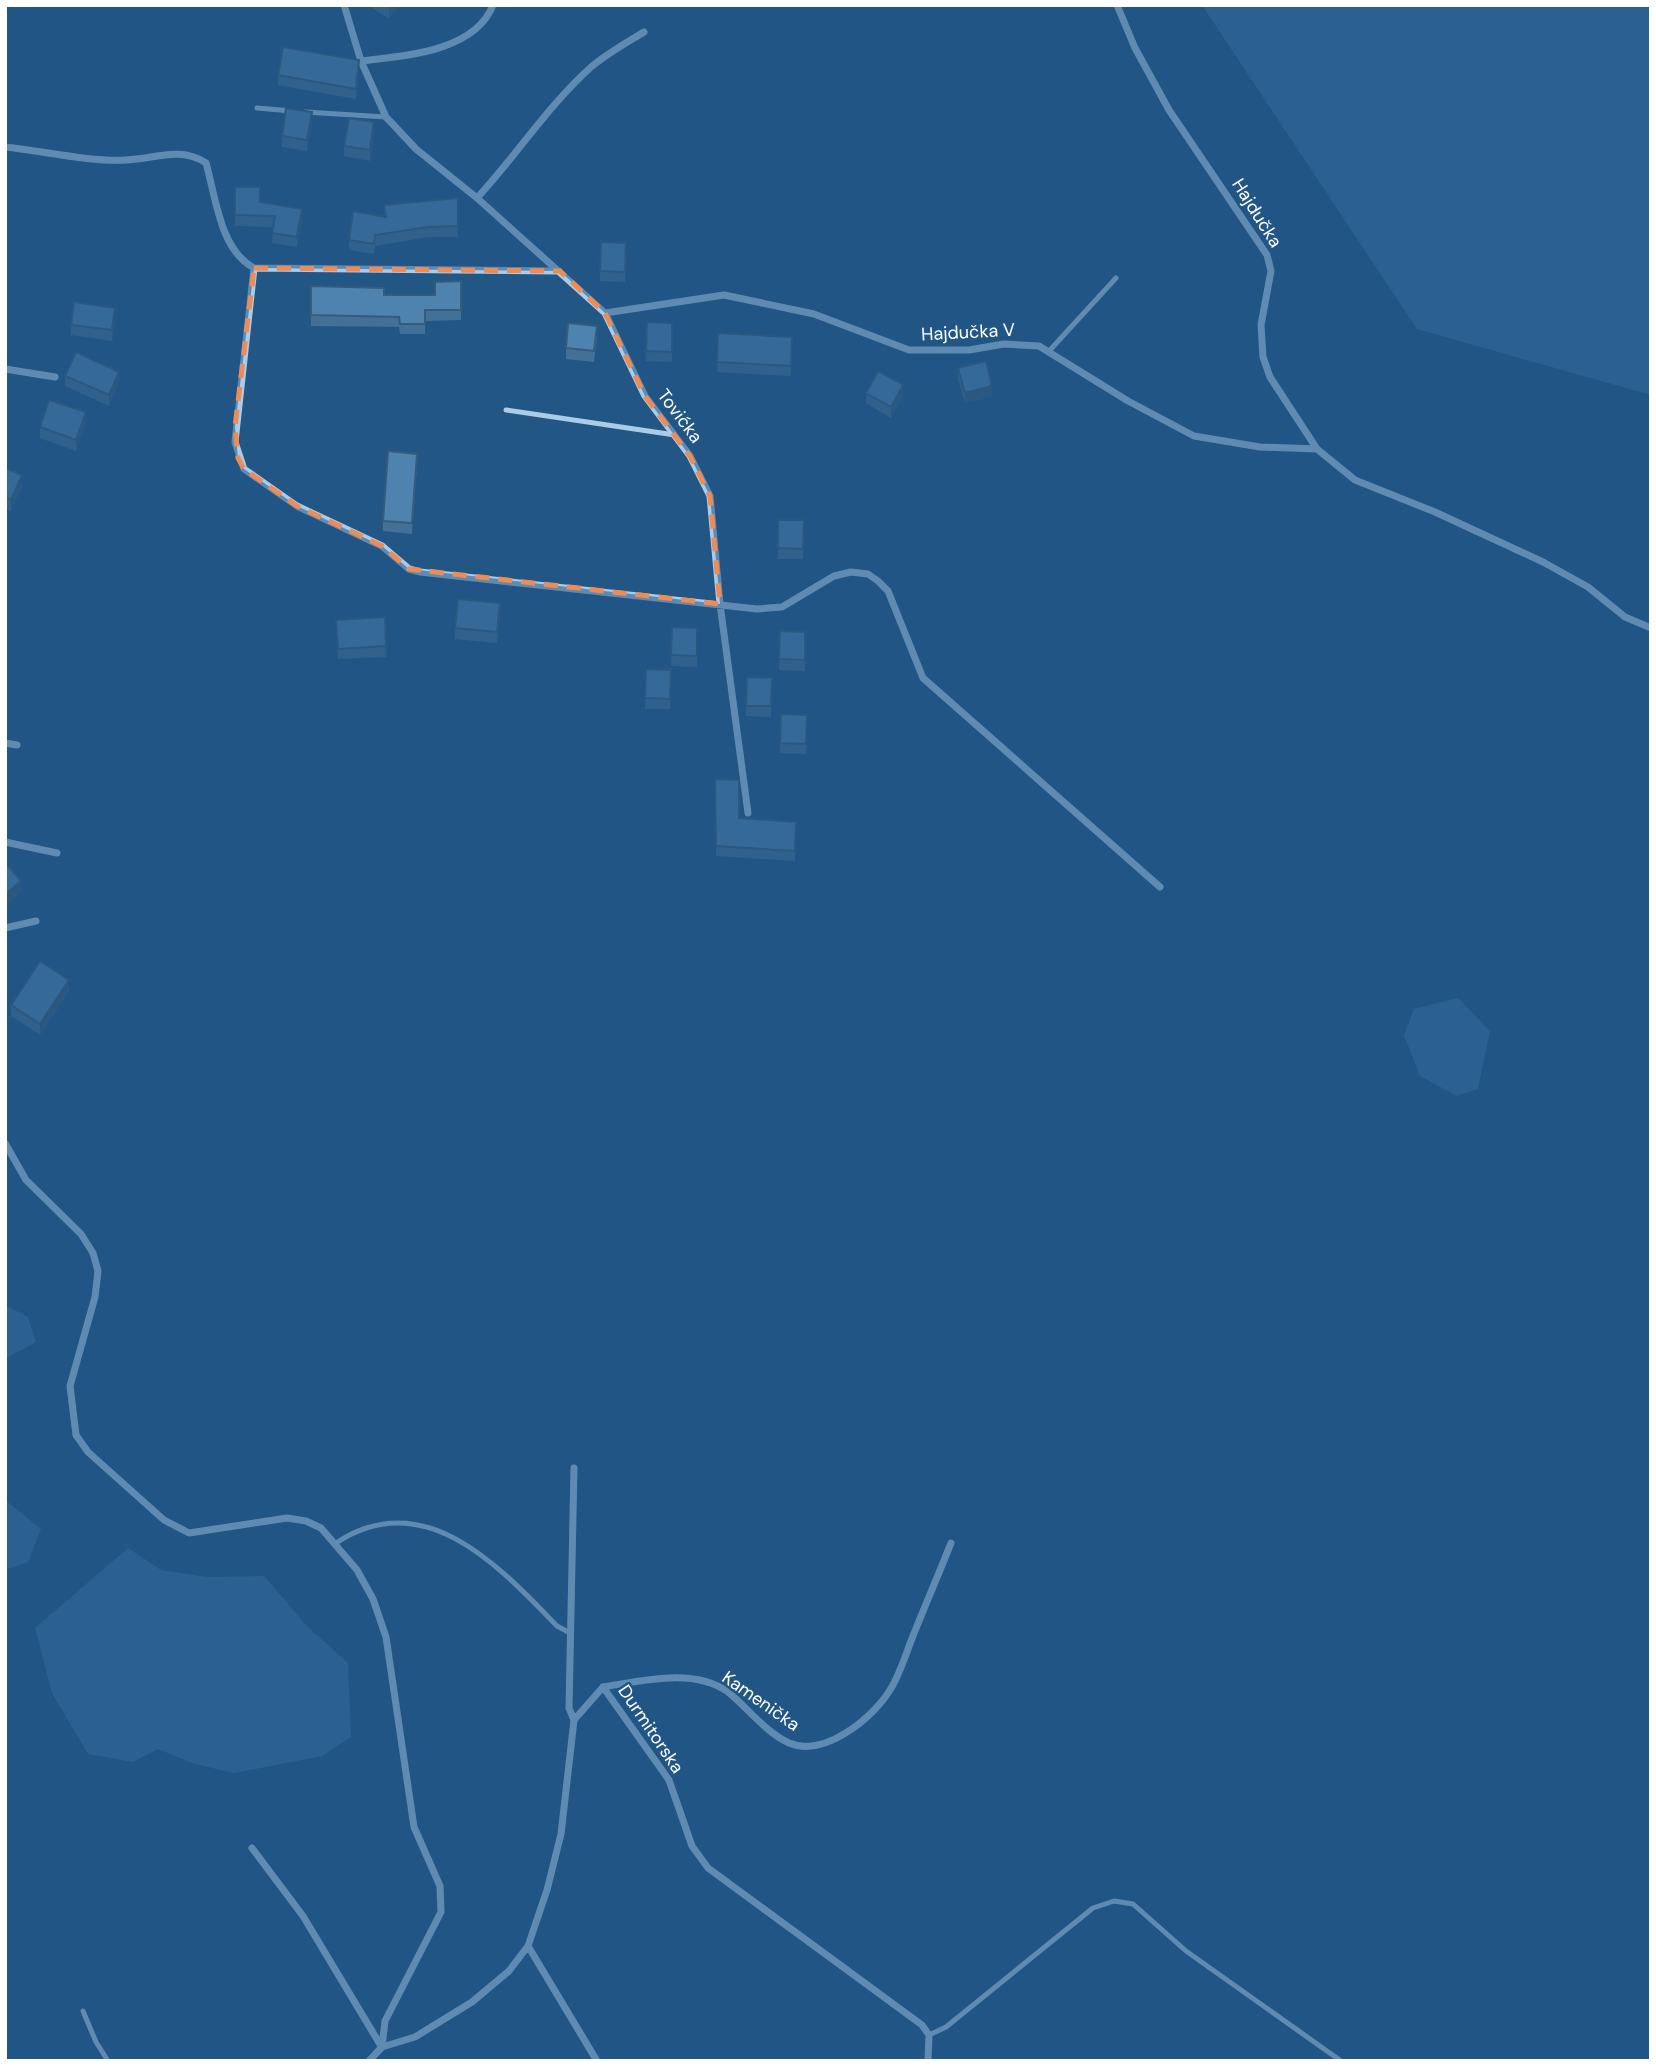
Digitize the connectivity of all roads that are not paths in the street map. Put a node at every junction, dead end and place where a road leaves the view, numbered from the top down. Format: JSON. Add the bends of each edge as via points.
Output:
{"nodes":[{"id":1,"x":344,"y":5,"type":"edge"},
{"id":2,"x":493,"y":5,"type":"edge"},
{"id":3,"x":1117,"y":5,"type":"edge"},
{"id":4,"x":644,"y":32,"type":"dead end"},
{"id":5,"x":361,"y":61,"type":"junction"},
{"id":6,"x":257,"y":108,"type":"dead end"},
{"id":7,"x":386,"y":117,"type":"junction"},
{"id":8,"x":5,"y":146,"type":"edge"},
{"id":9,"x":477,"y":198,"type":"junction"},
{"id":10,"x":254,"y":268,"type":"junction"},
{"id":11,"x":560,"y":271,"type":"junction"},
{"id":12,"x":1116,"y":278,"type":"dead end"},
{"id":13,"x":605,"y":313,"type":"junction"},
{"id":14,"x":1051,"y":350,"type":"junction"},
{"id":15,"x":5,"y":369,"type":"edge"},
{"id":16,"x":55,"y":377,"type":"dead end"},
{"id":17,"x":506,"y":410,"type":"dead end"},
{"id":18,"x":675,"y":435,"type":"junction"},
{"id":19,"x":1317,"y":449,"type":"junction"},
{"id":20,"x":720,"y":604,"type":"junction"},
{"id":21,"x":1651,"y":628,"type":"edge"},
{"id":22,"x":5,"y":743,"type":"edge"},
{"id":23,"x":17,"y":744,"type":"dead end"},
{"id":24,"x":748,"y":813,"type":"dead end"},
{"id":25,"x":5,"y":842,"type":"edge"},
{"id":26,"x":57,"y":853,"type":"dead end"},
{"id":27,"x":1160,"y":887,"type":"dead end"},
{"id":28,"x":36,"y":921,"type":"dead end"},
{"id":29,"x":5,"y":928,"type":"edge"},
{"id":30,"x":5,"y":1143,"type":"edge"},
{"id":31,"x":574,"y":1468,"type":"dead end"},
{"id":32,"x":336,"y":1543,"type":"junction"},
{"id":33,"x":951,"y":1543,"type":"dead end"},
{"id":34,"x":569,"y":1633,"type":"junction"},
{"id":35,"x":603,"y":1687,"type":"junction"},
{"id":36,"x":575,"y":1720,"type":"junction"},
{"id":37,"x":252,"y":1848,"type":"dead end"},
{"id":38,"x":528,"y":1946,"type":"junction"},
{"id":39,"x":83,"y":2011,"type":"dead end"},
{"id":40,"x":929,"y":2035,"type":"junction"},
{"id":41,"x":382,"y":2047,"type":"junction"},
{"id":42,"x":108,"y":2061,"type":"edge"},
{"id":43,"x":369,"y":2061,"type":"edge"},
{"id":44,"x":597,"y":2061,"type":"edge"},
{"id":45,"x":928,"y":2061,"type":"edge"},
{"id":46,"x":1341,"y":2061,"type":"edge"}],
"edges":[{"from":1,"to":5,"type":"street","name":"Tovićka"},
{"from":2,"to":5,"type":"street","via":[[472,33],[431,50]]},
{"from":3,"to":19,"type":"street","name":"Hajdučka","via":[[1169,110],[1267,255],[1271,271],[1261,325],[1263,357],[1270,377]]},
{"from":4,"to":9,"type":"street","via":[[592,65],[553,104]]},
{"from":5,"to":7,"type":"street","name":"Tovićka"},
{"from":6,"to":7,"type":"lane"},
{"from":7,"to":9,"type":"street","name":"Tovićka","via":[[416,149]]},
{"from":8,"to":10,"type":"street","via":[[125,160],[174,153],[194,156],[206,163],[231,248],[240,261]]},
{"from":9,"to":11,"type":"street","name":"Tovićka"},
{"from":10,"to":11,"type":"street"},
{"from":10,"to":20,"type":"street","via":[[235,427],[244,469],[297,506],[382,546],[409,569]]},
{"from":11,"to":13,"type":"street","name":"Tovićka"},
{"from":12,"to":14,"type":"lane"},
{"from":13,"to":14,"type":"street","name":"Hajdučka V","via":[[724,295],[814,314],[909,351],[1004,344]]},
{"from":13,"to":18,"type":"street","name":"Tovićka","via":[[645,396]]},
{"from":14,"to":19,"type":"street","name":"Hajdučka V","via":[[1128,401],[1194,436],[1260,447]]},
{"from":15,"to":16,"type":"street"},
{"from":17,"to":18,"type":"lane"},
{"from":18,"to":20,"type":"street","name":"Tovićka","via":[[710,496]]},
{"from":19,"to":21,"type":"street","name":"Hajdučka","via":[[1354,480],[1543,562],[1588,587],[1625,617]]},
{"from":20,"to":24,"type":"street","name":"Tovićka"},
{"from":20,"to":27,"type":"street","via":[[757,610],[782,607],[834,576],[868,574],[888,591],[923,678]]},
{"from":22,"to":23,"type":"street"},
{"from":25,"to":26,"type":"street"},
{"from":28,"to":29,"type":"street"},
{"from":30,"to":32,"type":"street","via":[[26,1180],[81,1234],[93,1253],[98,1272],[95,1297],[70,1386],[76,1435],[88,1452],[179,1530],[200,1533],[287,1518],[321,1528]]},
{"from":31,"to":34,"type":"street"},
{"from":32,"to":34,"type":"lane","via":[[384,1525],[418,1526],[450,1535],[479,1551]]},
{"from":32,"to":41,"type":"street","via":[[373,1600],[386,1637],[414,1827],[440,1886],[441,1912],[385,2021]]},
{"from":33,"to":35,"type":"street","name":"Kamenička","via":[[892,1688],[846,1735],[831,1742],[800,1746],[787,1742],[726,1691],[694,1680]]},
{"from":34,"to":36,"type":"street","via":[[569,1708]]},
{"from":35,"to":36,"type":"street","name":"Durmitorska"},
{"from":35,"to":40,"type":"street","name":"Durmitorska","via":[[669,1780],[692,1846],[708,1868],[922,2025]]},
{"from":36,"to":38,"type":"street","via":[[561,1834]]},
{"from":37,"to":41,"type":"street","via":[[310,1927]]},
{"from":38,"to":41,"type":"street","via":[[509,1971],[472,2002],[415,2037]]},
{"from":38,"to":44,"type":"street"},
{"from":39,"to":42,"type":"lane"},
{"from":40,"to":45,"type":"street"},
{"from":40,"to":46,"type":"lane","via":[[953,2021],[1093,1909],[1114,1901],[1133,1903],[1186,1951]]},
{"from":41,"to":43,"type":"street"}]}
